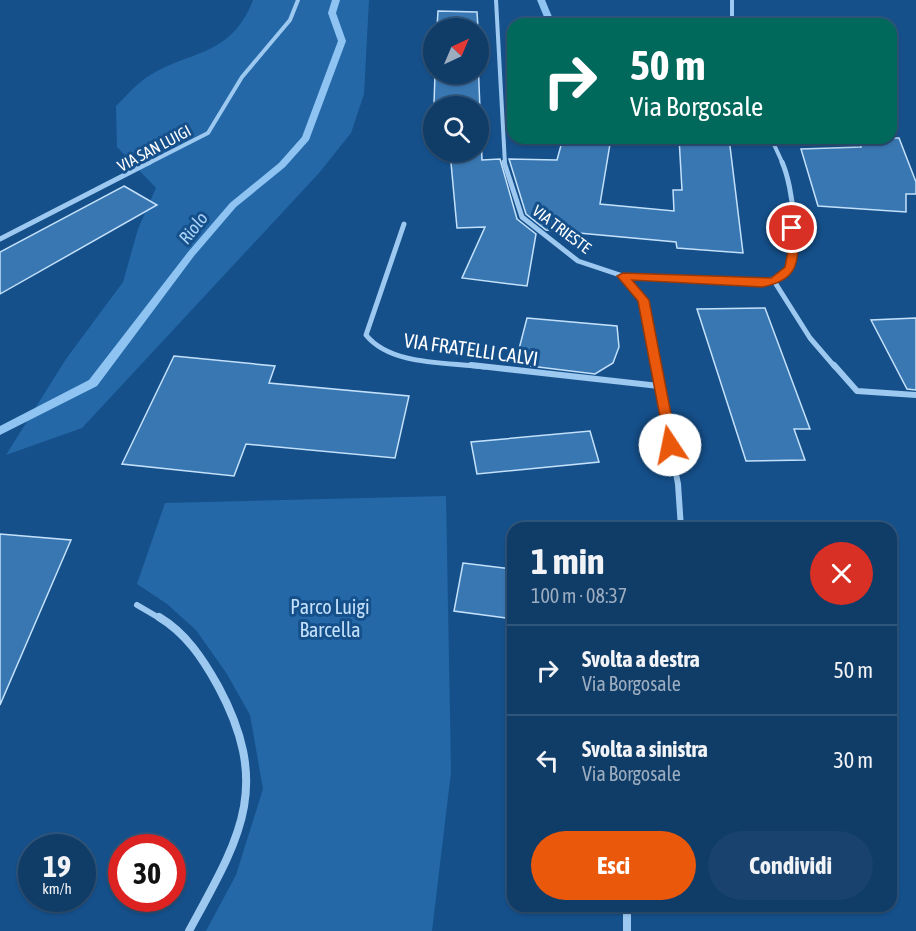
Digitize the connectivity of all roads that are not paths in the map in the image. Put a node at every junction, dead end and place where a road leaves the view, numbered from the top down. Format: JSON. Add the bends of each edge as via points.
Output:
{"nodes":[{"id":1,"x":298,"y":0,"type":"edge"},
{"id":2,"x":496,"y":0,"type":"edge"},
{"id":3,"x":732,"y":0,"type":"edge"},
{"id":4,"x":732,"y":18,"type":"edge"},
{"id":5,"x":774,"y":144,"type":"edge"},
{"id":6,"x":404,"y":224,"type":"dead end"},
{"id":7,"x":0,"y":239,"type":"edge"},
{"id":8,"x":623,"y":276,"type":"junction"},
{"id":9,"x":774,"y":281,"type":"junction"},
{"id":10,"x":659,"y":386,"type":"junction"},
{"id":11,"x":916,"y":395,"type":"edge"},
{"id":12,"x":681,"y":522,"type":"edge"},
{"id":13,"x":137,"y":605,"type":"dead end"},
{"id":14,"x":627,"y":912,"type":"edge"},
{"id":15,"x":189,"y":931,"type":"edge"},
{"id":16,"x":627,"y":931,"type":"edge"}],
"edges":[{"from":1,"to":7,"type":"street","name":"VIA SAN LUIGI","via":[[290,20],[242,77],[207,133]]},
{"from":2,"to":8,"type":"street","name":"VIA TRIESTE","via":[[504,161],[522,217],[578,261]]},
{"from":3,"to":4,"type":"street"},
{"from":5,"to":9,"type":"street","via":[[789,180],[793,251],[790,267]]},
{"from":6,"to":10,"type":"street","name":"VIA FRATELLI CALVI","via":[[366,335],[375,345],[407,358]]},
{"from":8,"to":9,"type":"street","name":"VIA TRIESTE"},
{"from":8,"to":10,"type":"street","via":[[643,300]]},
{"from":9,"to":11,"type":"street","via":[[810,338],[857,392]]},
{"from":10,"to":12,"type":"street","via":[[678,484]]},
{"from":13,"to":15,"type":"street","via":[[174,627],[201,658],[225,698],[240,737],[248,776],[240,825]]},
{"from":14,"to":16,"type":"street"}]}
